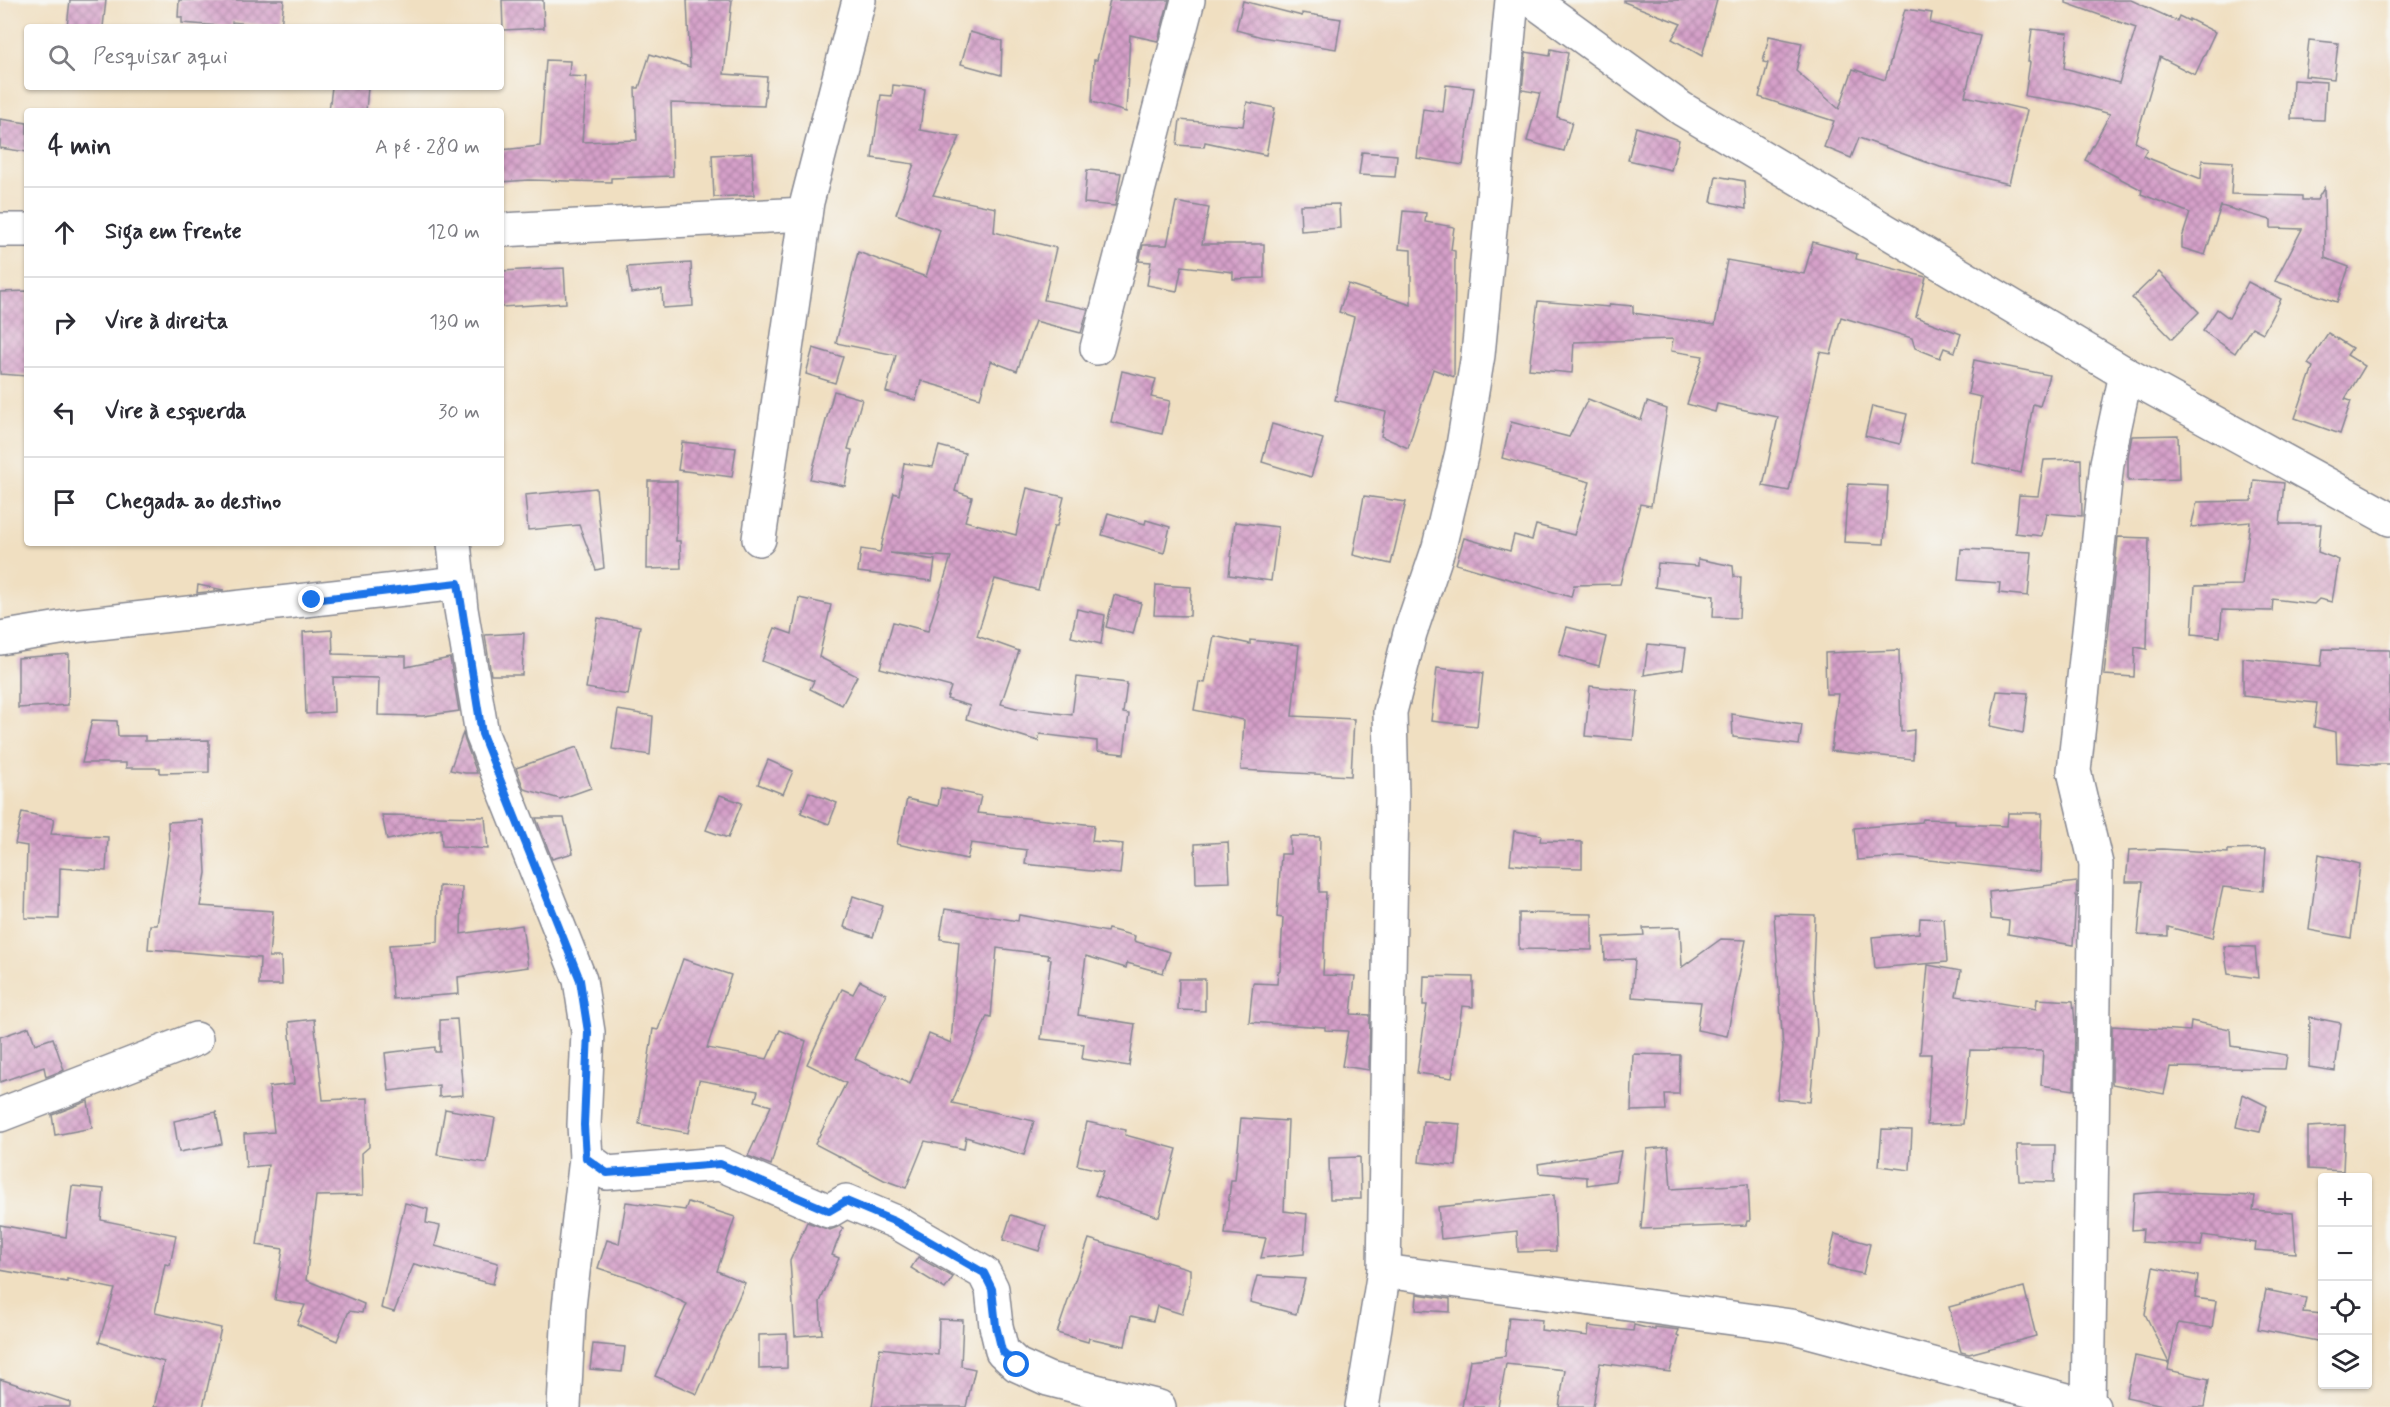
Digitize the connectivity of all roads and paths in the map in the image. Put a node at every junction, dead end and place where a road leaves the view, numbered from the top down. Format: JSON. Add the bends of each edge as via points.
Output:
{"nodes":[{"id":1,"x":859,"y":0,"type":"edge"},
{"id":2,"x":1188,"y":0,"type":"edge"},
{"id":3,"x":1512,"y":0,"type":"edge"},
{"id":4,"x":1532,"y":0,"type":"edge"},
{"id":5,"x":805,"y":214,"type":"junction"},
{"id":6,"x":0,"y":230,"type":"edge"},
{"id":7,"x":24,"y":230,"type":"edge"},
{"id":8,"x":504,"y":230,"type":"edge"},
{"id":9,"x":1097,"y":348,"type":"dead end"},
{"id":10,"x":2126,"y":375,"type":"junction"},
{"id":11,"x":2390,"y":519,"type":"edge"},
{"id":12,"x":759,"y":539,"type":"dead end"},
{"id":13,"x":454,"y":546,"type":"edge"},
{"id":14,"x":458,"y":583,"type":"junction"},
{"id":15,"x":0,"y":638,"type":"edge"},
{"id":16,"x":196,"y":1039,"type":"dead end"},
{"id":17,"x":0,"y":1115,"type":"edge"},
{"id":18,"x":586,"y":1158,"type":"junction"},
{"id":19,"x":1384,"y":1271,"type":"junction"},
{"id":20,"x":564,"y":1407,"type":"edge"},
{"id":21,"x":1159,"y":1407,"type":"edge"},
{"id":22,"x":1362,"y":1407,"type":"edge"},
{"id":23,"x":2089,"y":1407,"type":"edge"}],
"edges":[{"from":1,"to":5,"type":"street"},
{"from":2,"to":9,"type":"street"},
{"from":3,"to":19,"type":"street","via":[[1478,355],[1462,452],[1390,712]]},
{"from":4,"to":10,"type":"street","via":[[1682,109]]},
{"from":5,"to":8,"type":"street"},
{"from":5,"to":12,"type":"street"},
{"from":6,"to":7,"type":"street"},
{"from":10,"to":11,"type":"street"},
{"from":10,"to":23,"type":"street","via":[[2108,463],[2074,771],[2096,864]]},
{"from":13,"to":14,"type":"street"},
{"from":14,"to":15,"type":"street","via":[[72,626]]},
{"from":14,"to":18,"type":"street","via":[[482,734],[580,980],[588,1032]]},
{"from":16,"to":17,"type":"street"},
{"from":18,"to":20,"type":"street","via":[[569,1307]]},
{"from":18,"to":21,"type":"street","via":[[607,1173],[720,1164],[829,1211],[846,1201],[896,1222],[984,1273],[992,1289],[1002,1351],[1017,1365],[1048,1379]]},
{"from":19,"to":22,"type":"street"},
{"from":19,"to":23,"type":"street","via":[[1791,1326]]}]}
